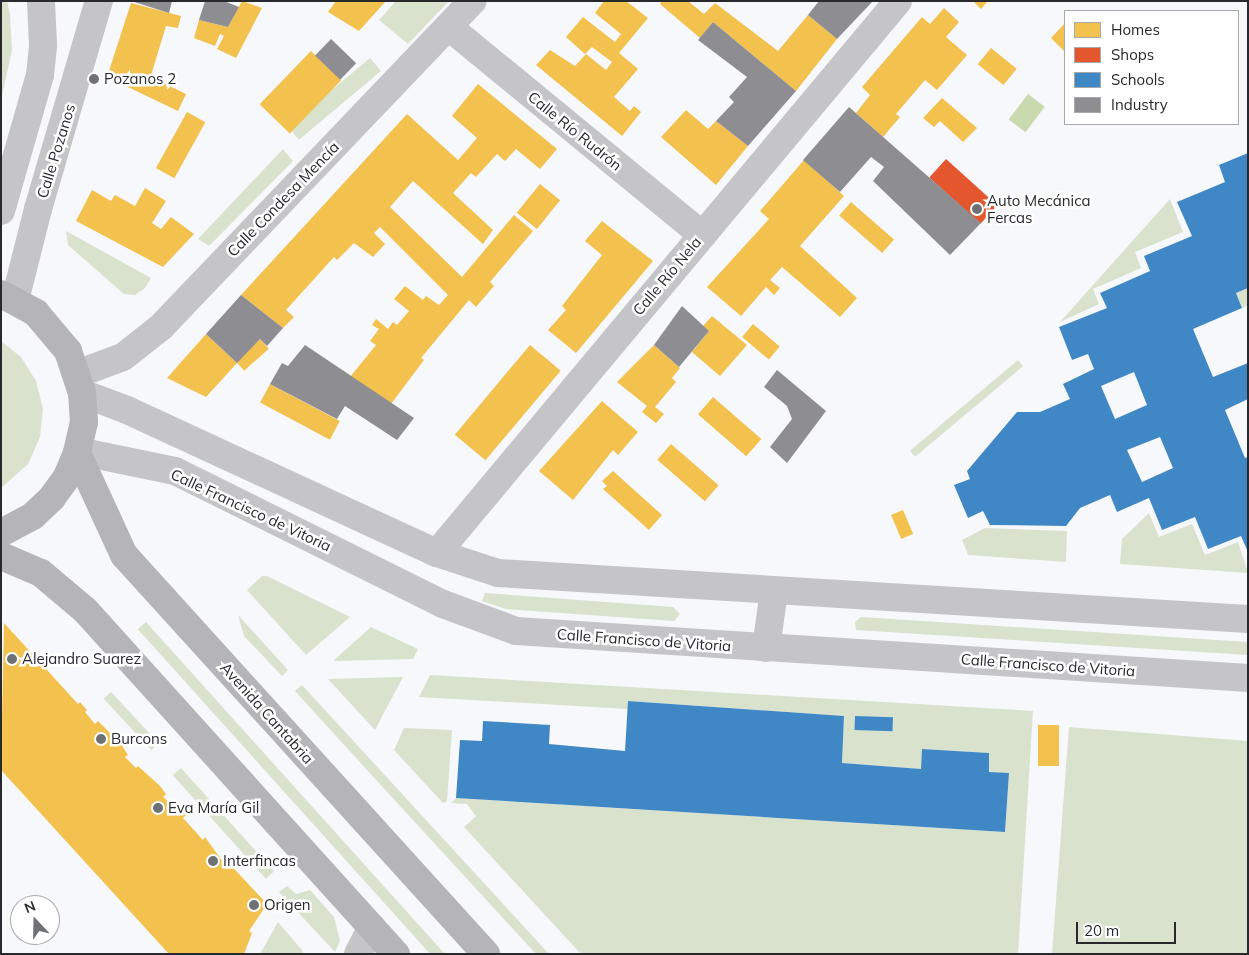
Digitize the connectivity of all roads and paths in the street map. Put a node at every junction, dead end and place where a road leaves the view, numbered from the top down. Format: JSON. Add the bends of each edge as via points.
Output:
{"nodes":[{"id":1,"x":41,"y":1,"type":"edge"},
{"id":2,"x":99,"y":1,"type":"edge"},
{"id":3,"x":472,"y":1,"type":"edge"},
{"id":4,"x":898,"y":1,"type":"edge"},
{"id":5,"x":449,"y":27,"type":"junction"},
{"id":6,"x":1,"y":211,"type":"edge"},
{"id":7,"x":702,"y":235,"type":"junction"},
{"id":8,"x":8,"y":297,"type":"edge"},
{"id":9,"x":80,"y":384,"type":"junction"},
{"id":10,"x":78,"y":452,"type":"junction"},
{"id":11,"x":1,"y":533,"type":"edge"},
{"id":12,"x":437,"y":553,"type":"junction"},
{"id":13,"x":1,"y":556,"type":"edge"},
{"id":14,"x":774,"y":591,"type":"junction"},
{"id":15,"x":1248,"y":619,"type":"edge"},
{"id":16,"x":766,"y":648,"type":"junction"},
{"id":17,"x":1248,"y":678,"type":"edge"},
{"id":18,"x":372,"y":927,"type":"junction"},
{"id":19,"x":358,"y":954,"type":"edge"},
{"id":20,"x":396,"y":954,"type":"edge"},
{"id":21,"x":486,"y":954,"type":"edge"}],
"edges":[{"from":1,"to":6,"type":"street","via":[[43,45],[40,75]]},
{"from":2,"to":8,"type":"street","name":"Calle Pozanos","via":[[34,222]]},
{"from":3,"to":5,"type":"street","name":"Calle Condesa Mencía"},
{"from":4,"to":7,"type":"street","name":"Calle Río Nela"},
{"from":5,"to":7,"type":"street","name":"Calle Río Rudrón"},
{"from":5,"to":9,"type":"street","name":"Calle Condesa Mencía","via":[[161,327],[123,357]]},
{"from":7,"to":12,"type":"street","name":"Calle Río Nela"},
{"from":8,"to":9,"type":"main road","via":[[36,314],[54,331],[68,351]]},
{"from":9,"to":10,"type":"main road","via":[[84,422]]},
{"from":9,"to":12,"type":"street","via":[[127,410]]},
{"from":10,"to":11,"type":"main road","via":[[67,477],[52,498],[33,516]]},
{"from":10,"to":16,"type":"street","name":"Calle Francisco de Vitoria","via":[[176,471],[443,604],[516,631]]},
{"from":10,"to":21,"type":"main road","name":"Avenida Cantabria","via":[[124,554]]},
{"from":12,"to":14,"type":"street","via":[[498,573]]},
{"from":13,"to":18,"type":"main road","via":[[41,573],[85,610]]},
{"from":14,"to":15,"type":"street"},
{"from":14,"to":16,"type":"street"},
{"from":16,"to":17,"type":"street","name":"Calle Francisco de Vitoria"},
{"from":18,"to":19,"type":"street"},
{"from":18,"to":20,"type":"main road"}]}
